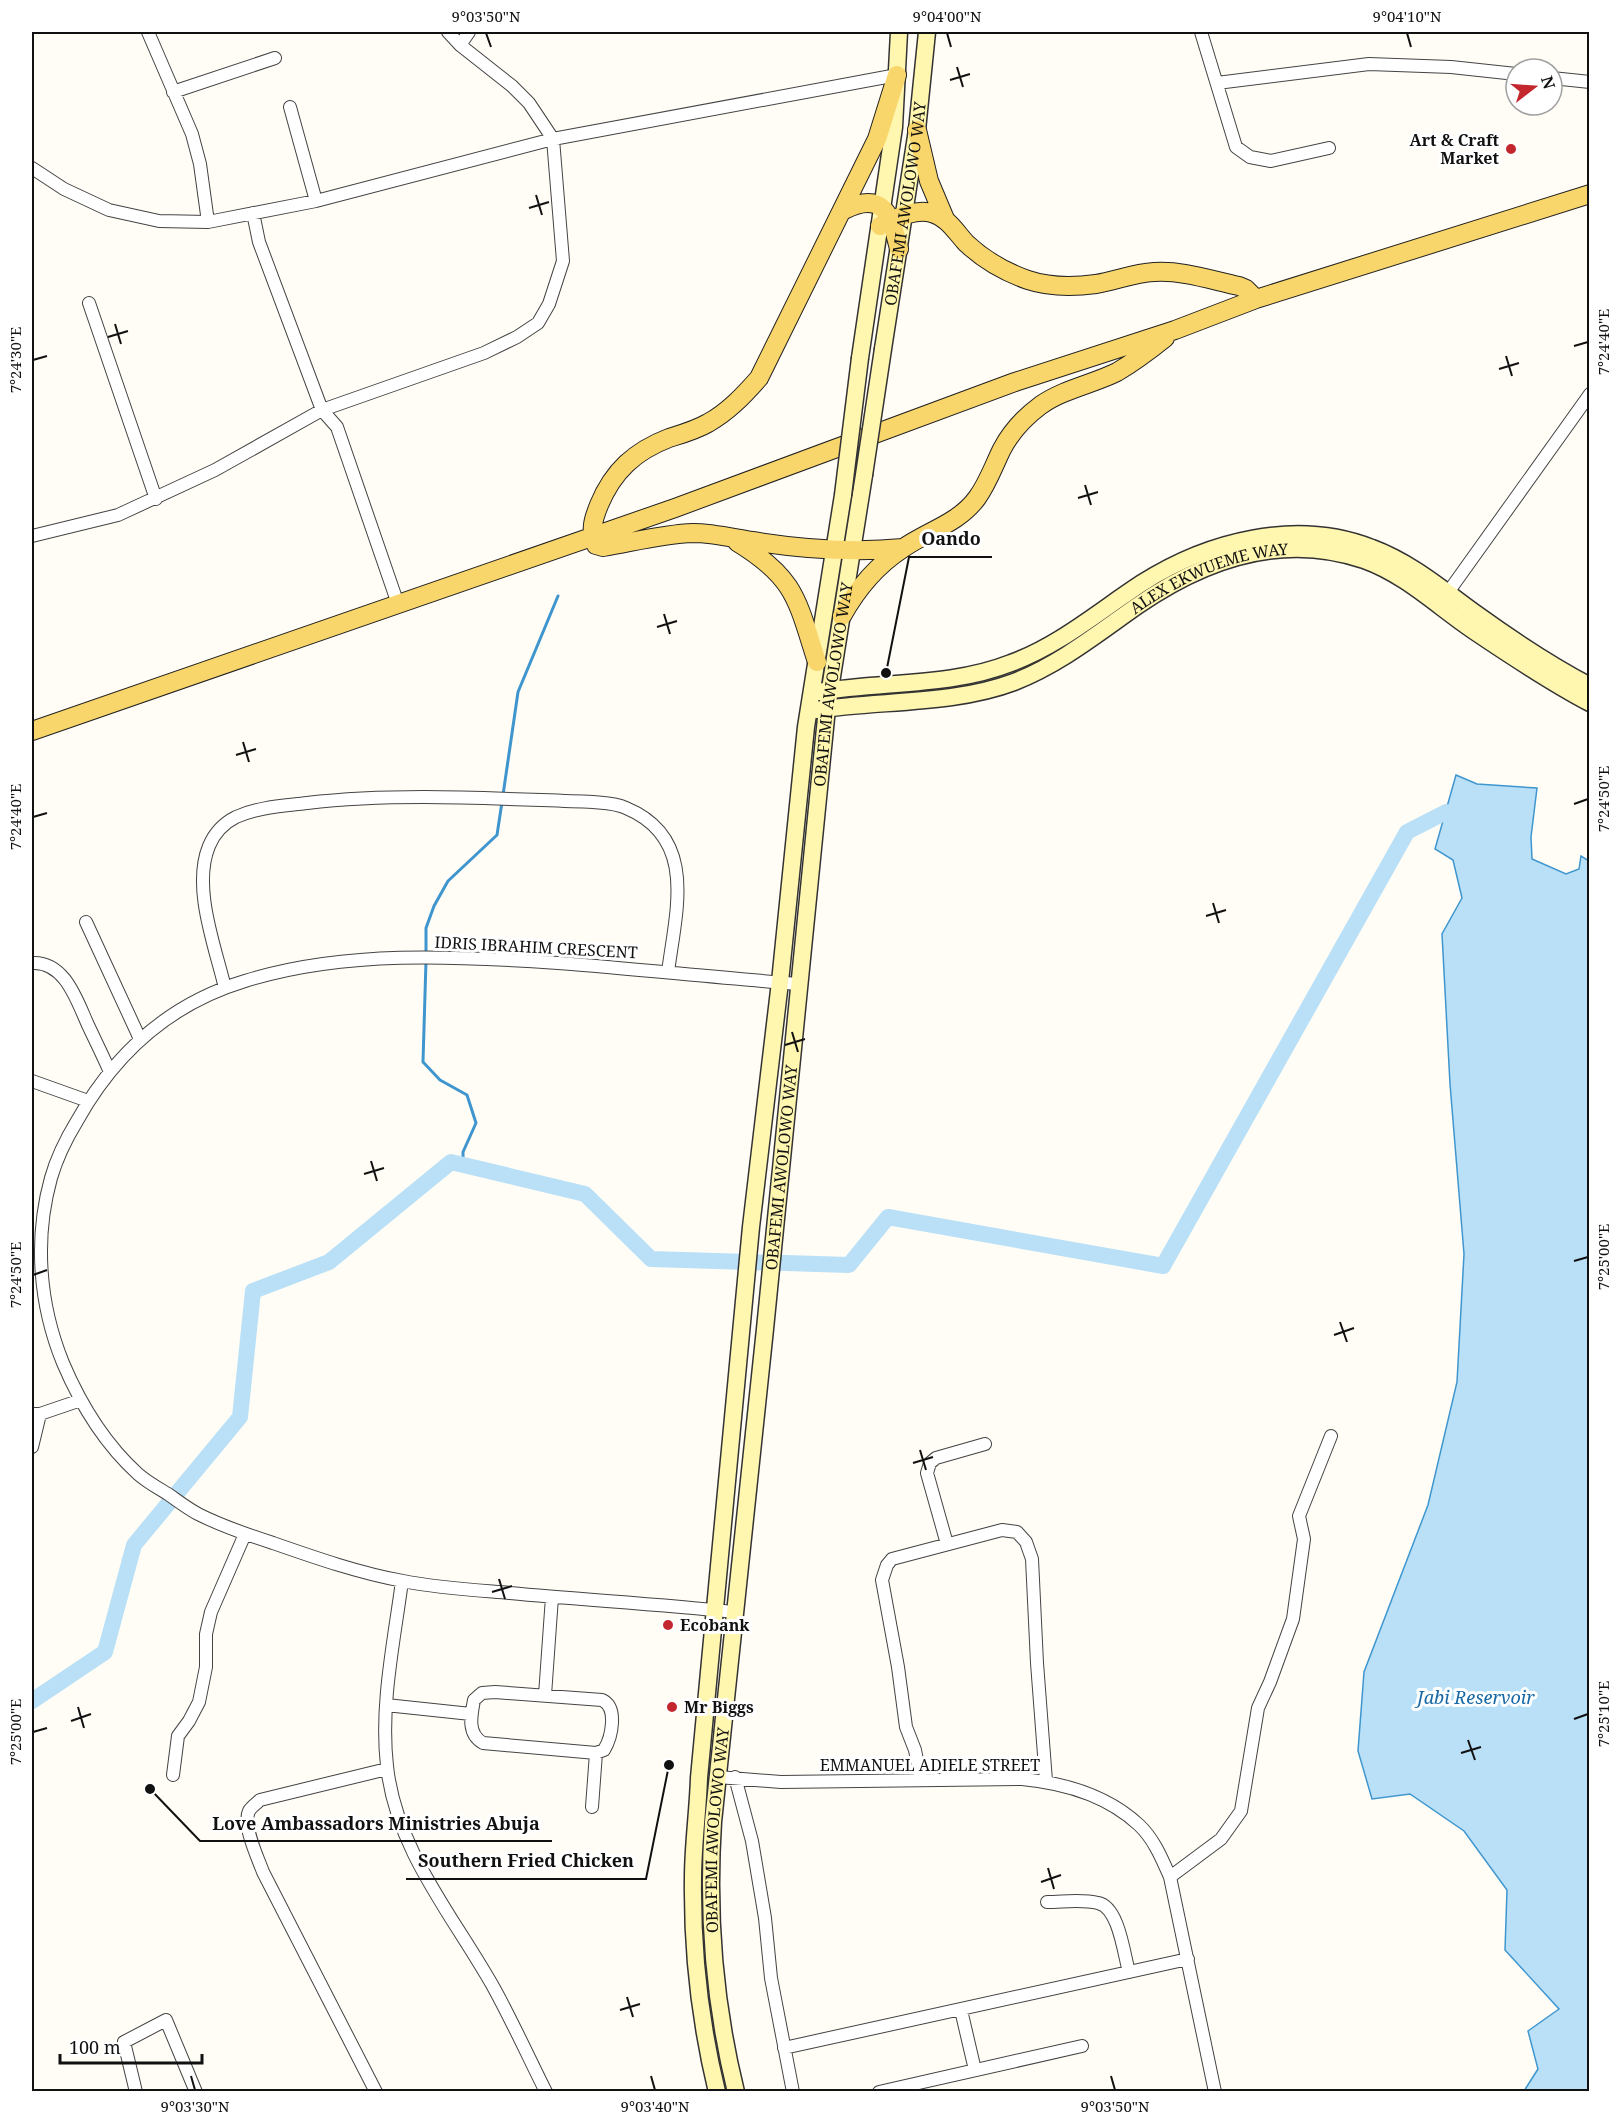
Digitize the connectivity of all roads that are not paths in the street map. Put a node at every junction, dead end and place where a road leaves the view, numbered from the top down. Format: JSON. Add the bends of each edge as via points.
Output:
{"nodes":[{"id":1,"x":148,"y":32,"type":"edge"},
{"id":2,"x":448,"y":32,"type":"edge"},
{"id":3,"x":469,"y":32,"type":"edge"},
{"id":4,"x":899,"y":32,"type":"edge"},
{"id":5,"x":927,"y":32,"type":"edge"},
{"id":6,"x":1201,"y":32,"type":"edge"},
{"id":7,"x":460,"y":45,"type":"junction"},
{"id":8,"x":274,"y":58,"type":"dead end"},
{"id":9,"x":1504,"y":73,"type":"edge"},
{"id":10,"x":897,"y":75,"type":"junction"},
{"id":11,"x":1564,"y":79,"type":"edge"},
{"id":12,"x":1590,"y":82,"type":"edge"},
{"id":13,"x":1217,"y":83,"type":"junction"},
{"id":14,"x":172,"y":92,"type":"junction"},
{"id":15,"x":290,"y":107,"type":"dead end"},
{"id":16,"x":917,"y":130,"type":"junction"},
{"id":17,"x":553,"y":138,"type":"junction"},
{"id":18,"x":1329,"y":148,"type":"dead end"},
{"id":19,"x":32,"y":168,"type":"edge"},
{"id":20,"x":1590,"y":194,"type":"edge"},
{"id":21,"x":316,"y":201,"type":"junction"},
{"id":22,"x":844,"y":210,"type":"junction"},
{"id":23,"x":253,"y":213,"type":"junction"},
{"id":24,"x":890,"y":217,"type":"junction"},
{"id":25,"x":945,"y":219,"type":"junction"},
{"id":26,"x":208,"y":222,"type":"junction"},
{"id":27,"x":899,"y":249,"type":"joint"},
{"id":28,"x":1256,"y":299,"type":"junction"},
{"id":29,"x":88,"y":303,"type":"dead end"},
{"id":30,"x":1175,"y":330,"type":"junction"},
{"id":31,"x":1590,"y":394,"type":"edge"},
{"id":32,"x":322,"y":410,"type":"junction"},
{"id":33,"x":156,"y":499,"type":"junction"},
{"id":34,"x":32,"y":536,"type":"edge"},
{"id":35,"x":592,"y":536,"type":"junction"},
{"id":36,"x":728,"y":536,"type":"junction"},
{"id":37,"x":903,"y":548,"type":"junction"},
{"id":38,"x":843,"y":550,"type":"junction"},
{"id":39,"x":1443,"y":598,"type":"junction"},
{"id":40,"x":399,"y":604,"type":"junction"},
{"id":41,"x":842,"y":616,"type":"junction"},
{"id":42,"x":817,"y":662,"type":"junction"},
{"id":43,"x":1590,"y":686,"type":"edge"},
{"id":44,"x":830,"y":690,"type":"junction"},
{"id":45,"x":813,"y":693,"type":"junction"},
{"id":46,"x":1590,"y":703,"type":"edge"},
{"id":47,"x":827,"y":708,"type":"junction"},
{"id":48,"x":809,"y":711,"type":"junction"},
{"id":49,"x":32,"y":731,"type":"edge"},
{"id":50,"x":86,"y":922,"type":"dead end"},
{"id":51,"x":32,"y":963,"type":"edge"},
{"id":52,"x":668,"y":972,"type":"junction"},
{"id":53,"x":780,"y":982,"type":"junction"},
{"id":54,"x":800,"y":984,"type":"junction"},
{"id":55,"x":225,"y":988,"type":"junction"},
{"id":56,"x":140,"y":1039,"type":"junction"},
{"id":57,"x":110,"y":1072,"type":"junction"},
{"id":58,"x":32,"y":1081,"type":"edge"},
{"id":59,"x":88,"y":1101,"type":"junction"},
{"id":60,"x":81,"y":1400,"type":"junction"},
{"id":61,"x":36,"y":1414,"type":"edge"},
{"id":62,"x":1331,"y":1436,"type":"dead end"},
{"id":63,"x":985,"y":1444,"type":"dead end"},
{"id":64,"x":32,"y":1447,"type":"edge"},
{"id":65,"x":245,"y":1534,"type":"junction"},
{"id":66,"x":947,"y":1544,"type":"junction"},
{"id":67,"x":402,"y":1581,"type":"junction"},
{"id":68,"x":552,"y":1597,"type":"junction"},
{"id":69,"x":716,"y":1610,"type":"junction"},
{"id":70,"x":734,"y":1612,"type":"junction"},
{"id":71,"x":545,"y":1695,"type":"junction"},
{"id":72,"x":386,"y":1705,"type":"junction"},
{"id":73,"x":471,"y":1713,"type":"junction"},
{"id":74,"x":596,"y":1753,"type":"junction"},
{"id":75,"x":387,"y":1769,"type":"junction"},
{"id":76,"x":173,"y":1775,"type":"dead end"},
{"id":77,"x":727,"y":1777,"type":"junction"},
{"id":78,"x":921,"y":1780,"type":"junction"},
{"id":79,"x":1046,"y":1781,"type":"junction"},
{"id":80,"x":592,"y":1807,"type":"dead end"},
{"id":81,"x":1170,"y":1877,"type":"junction"},
{"id":82,"x":1047,"y":1902,"type":"dead end"},
{"id":83,"x":1188,"y":1959,"type":"junction"},
{"id":84,"x":1129,"y":1972,"type":"junction"},
{"id":85,"x":961,"y":2010,"type":"junction"},
{"id":86,"x":1082,"y":2046,"type":"dead end"},
{"id":87,"x":784,"y":2048,"type":"junction"},
{"id":88,"x":975,"y":2070,"type":"junction"},
{"id":89,"x":136,"y":2091,"type":"edge"},
{"id":90,"x":196,"y":2091,"type":"edge"},
{"id":91,"x":376,"y":2091,"type":"edge"},
{"id":92,"x":546,"y":2091,"type":"edge"},
{"id":93,"x":717,"y":2091,"type":"edge"},
{"id":94,"x":736,"y":2091,"type":"edge"},
{"id":95,"x":793,"y":2091,"type":"edge"},
{"id":96,"x":879,"y":2091,"type":"edge"},
{"id":97,"x":1215,"y":2091,"type":"edge"}],
"edges":[{"from":1,"to":14,"type":"street"},
{"from":2,"to":7,"type":"street"},
{"from":3,"to":7,"type":"street"},
{"from":4,"to":10,"type":"main road","name":"OBAFEMI AWOLOWO WAY"},
{"from":5,"to":16,"type":"main road","name":"OBAFEMI AWOLOWO WAY"},
{"from":6,"to":13,"type":"street"},
{"from":7,"to":17,"type":"street","via":[[529,103]]},
{"from":8,"to":14,"type":"street"},
{"from":9,"to":13,"type":"street","via":[[1370,64]]},
{"from":10,"to":17,"type":"street"},
{"from":10,"to":22,"type":"main road","via":[[880,131]]},
{"from":10,"to":24,"type":"main road","name":"OBAFEMI AWOLOWO WAY"},
{"from":11,"to":12,"type":"street"},
{"from":13,"to":18,"type":"street","via":[[1236,147],[1250,157],[1271,161]]},
{"from":14,"to":26,"type":"street","via":[[192,134]]},
{"from":15,"to":21,"type":"street"},
{"from":16,"to":24,"type":"main road","name":"OBAFEMI AWOLOWO WAY"},
{"from":16,"to":25,"type":"main road","via":[[928,181]]},
{"from":17,"to":21,"type":"street"},
{"from":17,"to":32,"type":"street","via":[[563,261],[557,285],[538,323],[484,352]]},
{"from":19,"to":26,"type":"street","via":[[63,189],[109,210],[159,221]]},
{"from":20,"to":28,"type":"main road"},
{"from":21,"to":23,"type":"street"},
{"from":22,"to":24,"type":"main road","via":[[867,202]]},
{"from":22,"to":35,"type":"main road","via":[[759,378],[720,415],[651,446],[622,467],[602,498]]},
{"from":23,"to":26,"type":"street"},
{"from":23,"to":32,"type":"street","via":[[259,242]]},
{"from":24,"to":25,"type":"main road","via":[[921,212]]},
{"from":24,"to":27,"type":"main road"},
{"from":24,"to":38,"type":"main road","name":"OBAFEMI AWOLOWO WAY","bridge":true,"via":[[860,358],[843,495]]},
{"from":25,"to":28,"type":"main road","via":[[989,261],[1031,281],[1074,286],[1152,272],[1175,272],[1239,286]]},
{"from":27,"to":38,"type":"main road","name":"OBAFEMI AWOLOWO WAY","bridge":true,"via":[[864,475]]},
{"from":28,"to":30,"type":"main road"},
{"from":29,"to":33,"type":"street"},
{"from":30,"to":35,"type":"main road","via":[[1015,382]]},
{"from":30,"to":37,"type":"main road","via":[[1117,371],[1042,405],[1014,431],[977,498],[962,514]]},
{"from":31,"to":39,"type":"street"},
{"from":32,"to":33,"type":"street"},
{"from":32,"to":40,"type":"street","via":[[338,427]]},
{"from":33,"to":34,"type":"street","via":[[118,515]]},
{"from":35,"to":36,"type":"main road","via":[[603,547],[676,534]]},
{"from":35,"to":40,"type":"main road"},
{"from":36,"to":38,"type":"main road"},
{"from":36,"to":42,"type":"main road","via":[[761,557],[791,588]]},
{"from":37,"to":38,"type":"main road"},
{"from":37,"to":41,"type":"main road","via":[[864,582]]},
{"from":38,"to":41,"type":"main road","name":"OBAFEMI AWOLOWO WAY"},
{"from":38,"to":42,"type":"main road","name":"OBAFEMI AWOLOWO WAY"},
{"from":39,"to":43,"type":"main road","name":"ALEX EKWUEME WAY"},
{"from":39,"to":44,"type":"main road","name":"ALEX EKWUEME WAY","via":[[1393,557],[1353,542],[1309,535],[1264,537],[1216,547],[1168,568],[1078,629],[1011,664],[946,679]]},
{"from":39,"to":46,"type":"main road","name":"ALEX EKWUEME WAY","via":[[1473,630]]},
{"from":39,"to":47,"type":"main road","name":"ALEX EKWUEME WAY","via":[[1385,568],[1349,555],[1306,548],[1259,552],[1196,570],[1053,664],[1011,683],[969,694]]},
{"from":40,"to":49,"type":"main road"},
{"from":41,"to":44,"type":"main road","name":"OBAFEMI AWOLOWO WAY"},
{"from":42,"to":45,"type":"main road","name":"OBAFEMI AWOLOWO WAY"},
{"from":44,"to":45,"type":"main road","name":"ALEX EKWUEME WAY"},
{"from":44,"to":47,"type":"main road","name":"OBAFEMI AWOLOWO WAY"},
{"from":45,"to":48,"type":"main road","name":"OBAFEMI AWOLOWO WAY"},
{"from":47,"to":48,"type":"main road","name":"ALEX EKWUEME WAY"},
{"from":47,"to":54,"type":"main road","name":"OBAFEMI AWOLOWO WAY"},
{"from":48,"to":53,"type":"main road","name":"OBAFEMI AWOLOWO WAY"},
{"from":50,"to":56,"type":"street"},
{"from":51,"to":57,"type":"street","via":[[50,967],[62,976]]},
{"from":52,"to":53,"type":"street","name":"IDRIS IBRAHIM CRESCENT"},
{"from":52,"to":55,"type":"street","name":"IDRIS IBRAHIM CRESCENT","via":[[468,957],[416,958],[327,964]]},
{"from":52,"to":55,"type":"street","via":[[678,877],[664,835],[648,819],[623,806],[593,802],[386,796],[261,809],[219,829],[209,844],[202,867],[203,898]]},
{"from":53,"to":54,"type":"street","name":"IDRIS IBRAHIM CRESCENT"},
{"from":53,"to":69,"type":"main road","name":"OBAFEMI AWOLOWO WAY","via":[[751,1227]]},
{"from":54,"to":70,"type":"main road","name":"OBAFEMI AWOLOWO WAY"},
{"from":55,"to":56,"type":"street","name":"IDRIS IBRAHIM CRESCENT","via":[[184,1008]]},
{"from":56,"to":57,"type":"street","name":"IDRIS IBRAHIM CRESCENT"},
{"from":57,"to":59,"type":"street","name":"IDRIS IBRAHIM CRESCENT"},
{"from":58,"to":59,"type":"street"},
{"from":59,"to":60,"type":"street","name":"IDRIS IBRAHIM CRESCENT","via":[[53,1170],[45,1200],[41,1246],[49,1320]]},
{"from":60,"to":61,"type":"street"},
{"from":60,"to":65,"type":"street","name":"IDRIS IBRAHIM CRESCENT","via":[[110,1443],[141,1477],[197,1514]]},
{"from":61,"to":64,"type":"street"},
{"from":62,"to":81,"type":"street","via":[[1299,1516],[1304,1539],[1293,1619],[1258,1708],[1240,1811],[1221,1839]]},
{"from":63,"to":66,"type":"street","via":[[930,1463],[927,1473]]},
{"from":65,"to":67,"type":"street","name":"IDRIS IBRAHIM CRESCENT"},
{"from":65,"to":76,"type":"street","via":[[211,1612],[201,1692],[178,1736]]},
{"from":66,"to":78,"type":"street","via":[[892,1559],[882,1580],[906,1727]]},
{"from":66,"to":79,"type":"street","via":[[1002,1530],[1017,1532],[1026,1542],[1032,1559]]},
{"from":67,"to":68,"type":"street","name":"IDRIS IBRAHIM CRESCENT"},
{"from":67,"to":72,"type":"street"},
{"from":68,"to":69,"type":"street","name":"IDRIS IBRAHIM CRESCENT"},
{"from":68,"to":71,"type":"street"},
{"from":69,"to":70,"type":"street","name":"IDRIS IBRAHIM CRESCENT"},
{"from":69,"to":93,"type":"main road","name":"OBAFEMI AWOLOWO WAY","via":[[694,1831],[693,1881],[699,1992]]},
{"from":70,"to":77,"type":"main road","name":"OBAFEMI AWOLOWO WAY"},
{"from":71,"to":73,"type":"street","via":[[482,1693],[474,1700]]},
{"from":71,"to":74,"type":"street","via":[[608,1702],[612,1709],[609,1743]]},
{"from":72,"to":73,"type":"street"},
{"from":72,"to":75,"type":"street"},
{"from":73,"to":74,"type":"street","via":[[471,1730],[476,1740],[483,1743]]},
{"from":74,"to":80,"type":"street"},
{"from":75,"to":91,"type":"street","via":[[260,1800],[249,1811],[248,1821],[263,1872]]},
{"from":75,"to":92,"type":"street","via":[[396,1810],[417,1861],[495,1990]]},
{"from":77,"to":78,"type":"street","name":"EMMANUEL ADIELE STREET","via":[[782,1782]]},
{"from":77,"to":87,"type":"street","via":[[752,1841]]},
{"from":77,"to":94,"type":"main road","name":"OBAFEMI AWOLOWO WAY","via":[[710,1871],[711,1920],[724,2038]]},
{"from":78,"to":79,"type":"street","name":"EMMANUEL ADIELE STREET"},
{"from":79,"to":81,"type":"street","name":"EMMANUEL ADIELE STREET","via":[[1087,1793],[1140,1826]]},
{"from":81,"to":83,"type":"street","name":"EMMANUEL ADIELE STREET"},
{"from":82,"to":84,"type":"street","via":[[1100,1903],[1108,1908],[1115,1918]]},
{"from":83,"to":84,"type":"street"},
{"from":83,"to":97,"type":"street","name":"EMMANUEL ADIELE STREET"},
{"from":84,"to":85,"type":"street"},
{"from":85,"to":87,"type":"street"},
{"from":85,"to":88,"type":"street"},
{"from":86,"to":88,"type":"street"},
{"from":87,"to":95,"type":"street"},
{"from":88,"to":96,"type":"street"},
{"from":89,"to":90,"type":"street","via":[[123,2042],[166,2020]]}]}
